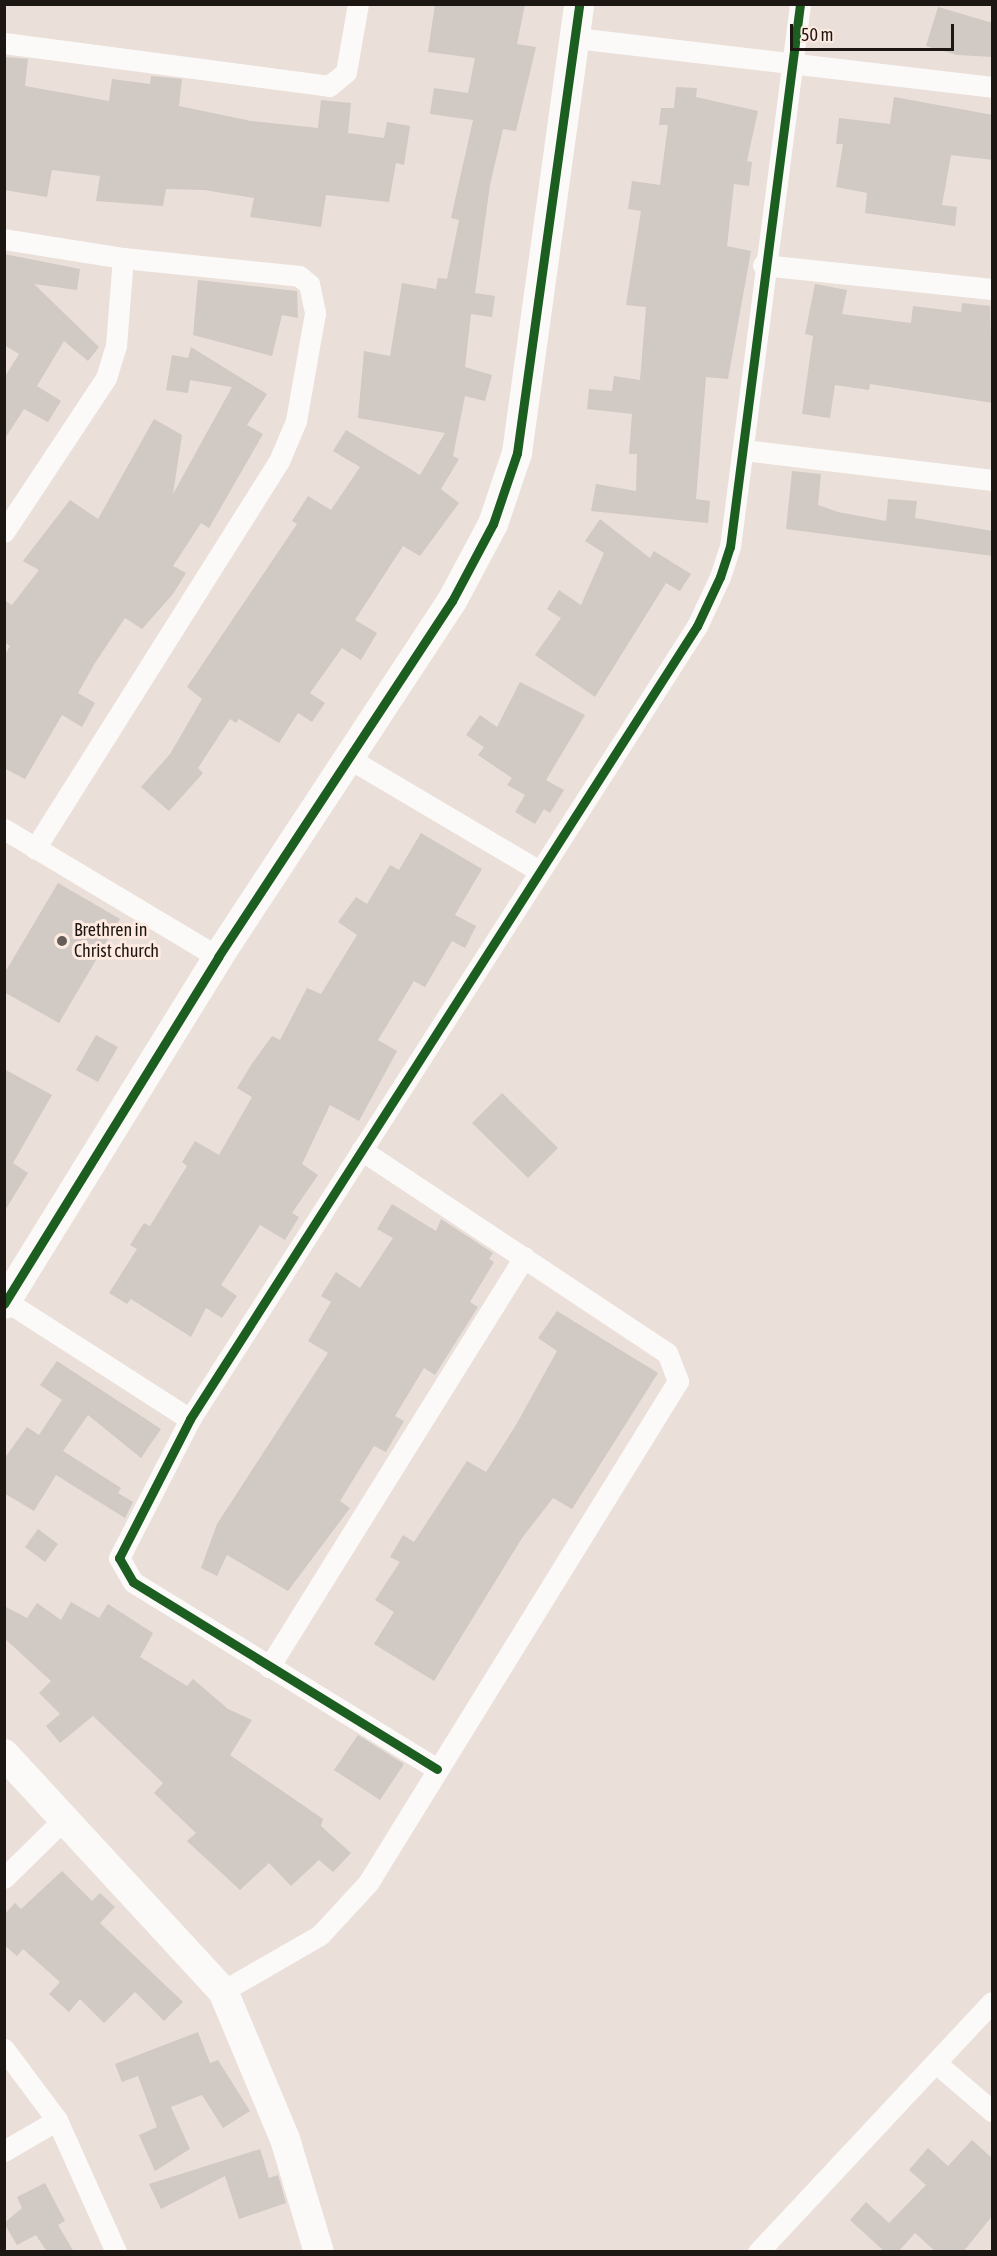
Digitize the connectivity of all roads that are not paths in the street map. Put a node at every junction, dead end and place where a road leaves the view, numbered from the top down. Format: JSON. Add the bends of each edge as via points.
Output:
{"nodes":[{"id":1,"x":358,"y":4,"type":"edge"},
{"id":2,"x":579,"y":4,"type":"edge"},
{"id":3,"x":800,"y":4,"type":"edge"},
{"id":4,"x":576,"y":38,"type":"junction"},
{"id":5,"x":4,"y":43,"type":"edge"},
{"id":6,"x":791,"y":66,"type":"junction"},
{"id":7,"x":993,"y":87,"type":"edge"},
{"id":8,"x":4,"y":238,"type":"edge"},
{"id":9,"x":123,"y":258,"type":"junction"},
{"id":10,"x":763,"y":265,"type":"junction"},
{"id":11,"x":993,"y":289,"type":"edge"},
{"id":12,"x":744,"y":450,"type":"junction"},
{"id":13,"x":993,"y":480,"type":"edge"},
{"id":14,"x":4,"y":532,"type":"edge"},
{"id":15,"x":350,"y":759,"type":"junction"},
{"id":16,"x":4,"y":829,"type":"edge"},
{"id":17,"x":35,"y":849,"type":"junction"},
{"id":18,"x":538,"y":870,"type":"junction"},
{"id":19,"x":218,"y":957,"type":"junction"},
{"id":20,"x":361,"y":1150,"type":"junction"},
{"id":21,"x":524,"y":1257,"type":"junction"},
{"id":22,"x":5,"y":1302,"type":"edge"},
{"id":23,"x":190,"y":1419,"type":"junction"},
{"id":24,"x":269,"y":1667,"type":"junction"},
{"id":25,"x":4,"y":1754,"type":"edge"},
{"id":26,"x":437,"y":1768,"type":"junction"},
{"id":27,"x":65,"y":1818,"type":"junction"},
{"id":28,"x":4,"y":1878,"type":"edge"},
{"id":29,"x":223,"y":1991,"type":"junction"},
{"id":30,"x":993,"y":2002,"type":"edge"},
{"id":31,"x":4,"y":2049,"type":"edge"},
{"id":32,"x":936,"y":2063,"type":"junction"},
{"id":33,"x":993,"y":2111,"type":"edge"},
{"id":34,"x":57,"y":2120,"type":"junction"},
{"id":35,"x":4,"y":2151,"type":"edge"},
{"id":36,"x":116,"y":2252,"type":"edge"},
{"id":37,"x":319,"y":2252,"type":"edge"},
{"id":38,"x":758,"y":2252,"type":"edge"}],
"edges":[{"from":1,"to":5,"type":"street","via":[[346,72],[329,86]]},
{"from":2,"to":4,"type":"street"},
{"from":3,"to":6,"type":"street"},
{"from":4,"to":6,"type":"street"},
{"from":4,"to":15,"type":"street","via":[[517,453],[506,492],[472,567]]},
{"from":6,"to":7,"type":"street"},
{"from":6,"to":10,"type":"street"},
{"from":8,"to":9,"type":"street"},
{"from":9,"to":14,"type":"street","via":[[116,346],[106,378]]},
{"from":9,"to":17,"type":"street","via":[[299,276],[309,284],[315,313],[296,421],[279,461]]},
{"from":10,"to":11,"type":"street"},
{"from":10,"to":12,"type":"street"},
{"from":12,"to":13,"type":"street"},
{"from":12,"to":18,"type":"street","via":[[730,547],[697,626]]},
{"from":15,"to":18,"type":"street"},
{"from":15,"to":19,"type":"street"},
{"from":16,"to":17,"type":"street"},
{"from":17,"to":19,"type":"street"},
{"from":18,"to":20,"type":"street"},
{"from":19,"to":22,"type":"street"},
{"from":20,"to":21,"type":"street"},
{"from":20,"to":23,"type":"street"},
{"from":21,"to":24,"type":"street"},
{"from":21,"to":26,"type":"street","via":[[667,1353],[678,1381]]},
{"from":22,"to":23,"type":"street"},
{"from":23,"to":24,"type":"street","via":[[123,1544],[122,1569],[133,1582]]},
{"from":24,"to":26,"type":"street"},
{"from":25,"to":27,"type":"street"},
{"from":26,"to":29,"type":"street","via":[[348,1910],[320,1935]]},
{"from":27,"to":28,"type":"street"},
{"from":27,"to":29,"type":"street"},
{"from":29,"to":37,"type":"street","via":[[285,2139]]},
{"from":30,"to":32,"type":"street"},
{"from":31,"to":34,"type":"street"},
{"from":32,"to":33,"type":"street"},
{"from":32,"to":38,"type":"street"},
{"from":34,"to":35,"type":"street"},
{"from":34,"to":36,"type":"street"}]}
